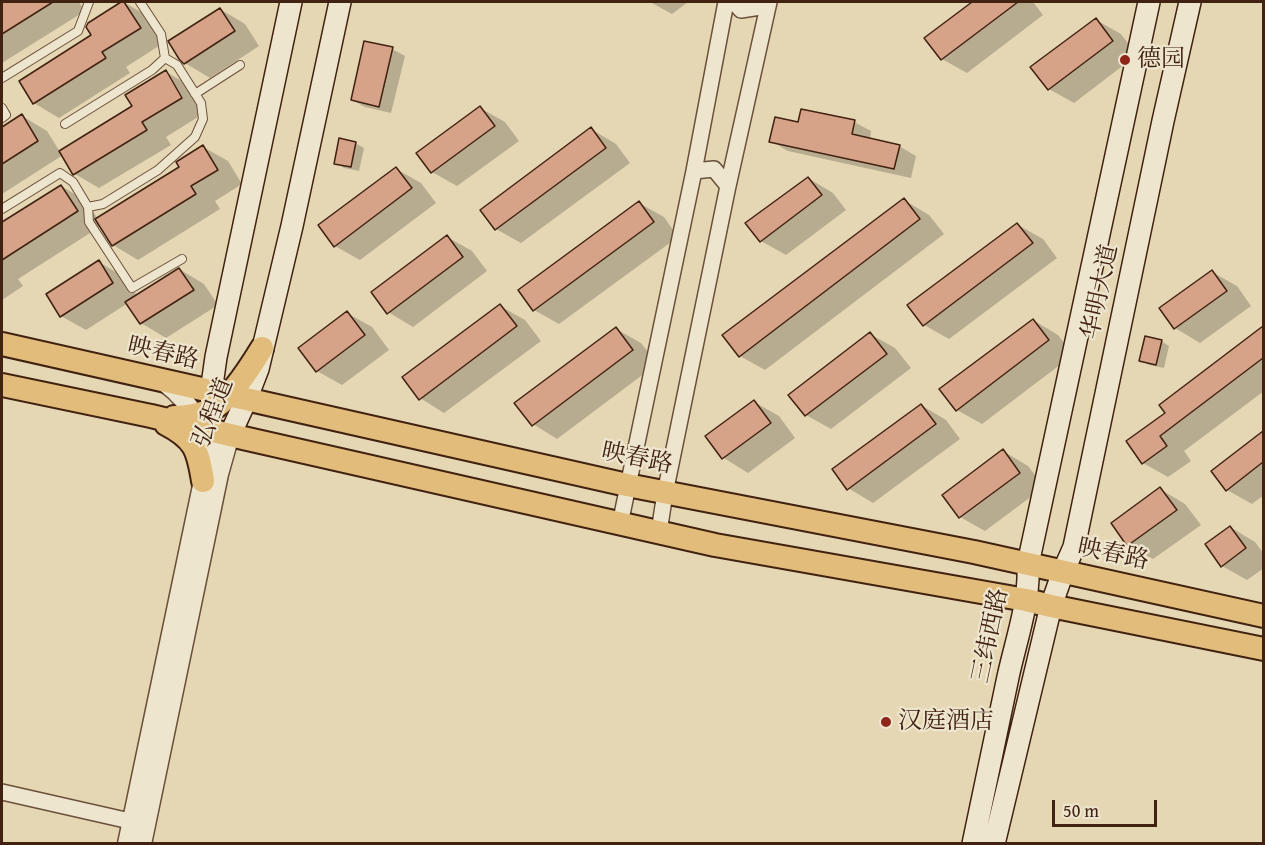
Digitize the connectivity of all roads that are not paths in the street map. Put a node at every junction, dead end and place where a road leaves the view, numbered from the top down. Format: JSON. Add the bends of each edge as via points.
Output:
{"nodes":[{"id":1,"x":89,"y":2,"type":"edge"},
{"id":2,"x":140,"y":2,"type":"edge"},
{"id":3,"x":291,"y":2,"type":"edge"},
{"id":4,"x":340,"y":2,"type":"edge"},
{"id":5,"x":726,"y":2,"type":"edge"},
{"id":6,"x":734,"y":2,"type":"edge"},
{"id":7,"x":765,"y":2,"type":"edge"},
{"id":8,"x":770,"y":2,"type":"edge"},
{"id":9,"x":1149,"y":2,"type":"edge"},
{"id":10,"x":1191,"y":2,"type":"edge"},
{"id":11,"x":165,"y":58,"type":"junction"},
{"id":12,"x":240,"y":65,"type":"dead end"},
{"id":13,"x":2,"y":78,"type":"edge"},
{"id":14,"x":195,"y":94,"type":"junction"},
{"id":15,"x":2,"y":108,"type":"edge"},
{"id":16,"x":2,"y":117,"type":"edge"},
{"id":17,"x":65,"y":124,"type":"dead end"},
{"id":18,"x":694,"y":171,"type":"junction"},
{"id":19,"x":728,"y":186,"type":"junction"},
{"id":20,"x":88,"y":207,"type":"junction"},
{"id":21,"x":2,"y":209,"type":"edge"},
{"id":22,"x":182,"y":259,"type":"dead end"},
{"id":23,"x":219,"y":341,"type":"junction"},
{"id":24,"x":2,"y":344,"type":"edge"},
{"id":25,"x":262,"y":348,"type":"joint"},
{"id":26,"x":164,"y":382,"type":"junction"},
{"id":27,"x":2,"y":385,"type":"edge"},
{"id":28,"x":152,"y":416,"type":"junction"},
{"id":29,"x":216,"y":416,"type":"junction"},
{"id":30,"x":210,"y":482,"type":"junction"},
{"id":31,"x":627,"y":485,"type":"junction"},
{"id":32,"x":665,"y":493,"type":"junction"},
{"id":33,"x":620,"y":524,"type":"junction"},
{"id":34,"x":659,"y":532,"type":"junction"},
{"id":35,"x":1028,"y":581,"type":"junction"},
{"id":36,"x":1057,"y":590,"type":"junction"},
{"id":37,"x":1263,"y":616,"type":"edge"},
{"id":38,"x":1263,"y":649,"type":"edge"},
{"id":39,"x":2,"y":792,"type":"edge"},
{"id":40,"x":139,"y":823,"type":"junction"},
{"id":41,"x":127,"y":843,"type":"edge"},
{"id":42,"x":142,"y":843,"type":"edge"},
{"id":43,"x":973,"y":843,"type":"edge"},
{"id":44,"x":994,"y":843,"type":"edge"}],
"edges":[{"from":1,"to":13,"type":"lane","via":[[78,31]]},
{"from":2,"to":11,"type":"lane","via":[[161,34]]},
{"from":3,"to":23,"type":"main road","name":"弘程道"},
{"from":4,"to":25,"type":"main road"},
{"from":5,"to":18,"type":"street"},
{"from":6,"to":7,"type":"street","via":[[741,10],[760,8]]},
{"from":8,"to":19,"type":"street"},
{"from":9,"to":35,"type":"main road","name":"华明大道"},
{"from":10,"to":36,"type":"main road","name":"华明大道","via":[[1162,121],[1074,547]]},
{"from":11,"to":14,"type":"lane","via":[[177,65]]},
{"from":11,"to":17,"type":"lane"},
{"from":12,"to":14,"type":"lane"},
{"from":14,"to":20,"type":"lane","via":[[203,119],[195,137],[158,170],[103,204]]},
{"from":15,"to":16,"type":"lane","via":[[6,115]]},
{"from":18,"to":19,"type":"street","via":[[714,169]]},
{"from":18,"to":31,"type":"street"},
{"from":19,"to":32,"type":"street"},
{"from":20,"to":21,"type":"lane","via":[[73,182],[60,173]]},
{"from":20,"to":22,"type":"lane","via":[[89,222],[132,288]]},
{"from":23,"to":26,"type":"main road","via":[[208,364],[195,376]]},
{"from":23,"to":29,"type":"main road","name":"弘程道","via":[[213,373]]},
{"from":24,"to":26,"type":"main road","name":"映春路"},
{"from":25,"to":29,"type":"main road"},
{"from":26,"to":29,"type":"main road","name":"映春路"},
{"from":27,"to":28,"type":"main road","name":"映春路"},
{"from":28,"to":29,"type":"main road","name":"映春路"},
{"from":28,"to":30,"type":"main road","via":[[186,436]]},
{"from":29,"to":30,"type":"street","name":"弘程道"},
{"from":29,"to":31,"type":"main road","name":"映春路"},
{"from":29,"to":33,"type":"main road","name":"映春路"},
{"from":30,"to":40,"type":"street","name":"弘程道"},
{"from":31,"to":32,"type":"main road","name":"映春路"},
{"from":31,"to":33,"type":"street"},
{"from":32,"to":34,"type":"street"},
{"from":32,"to":35,"type":"main road","name":"映春路","via":[[817,521]]},
{"from":33,"to":34,"type":"main road","name":"映春路"},
{"from":34,"to":35,"type":"main road","name":"映春路","via":[[727,547]]},
{"from":35,"to":36,"type":"main road","name":"映春路"},
{"from":35,"to":36,"type":"main road","name":"映春路"},
{"from":35,"to":43,"type":"main road","name":"三纬西路"},
{"from":36,"to":37,"type":"main road","name":"映春路"},
{"from":36,"to":38,"type":"main road","name":"映春路"},
{"from":36,"to":44,"type":"main road","name":"三纬西路"},
{"from":39,"to":40,"type":"street"},
{"from":40,"to":41,"type":"street","name":"弘程道"},
{"from":40,"to":42,"type":"street","name":"弘程道"}]}
